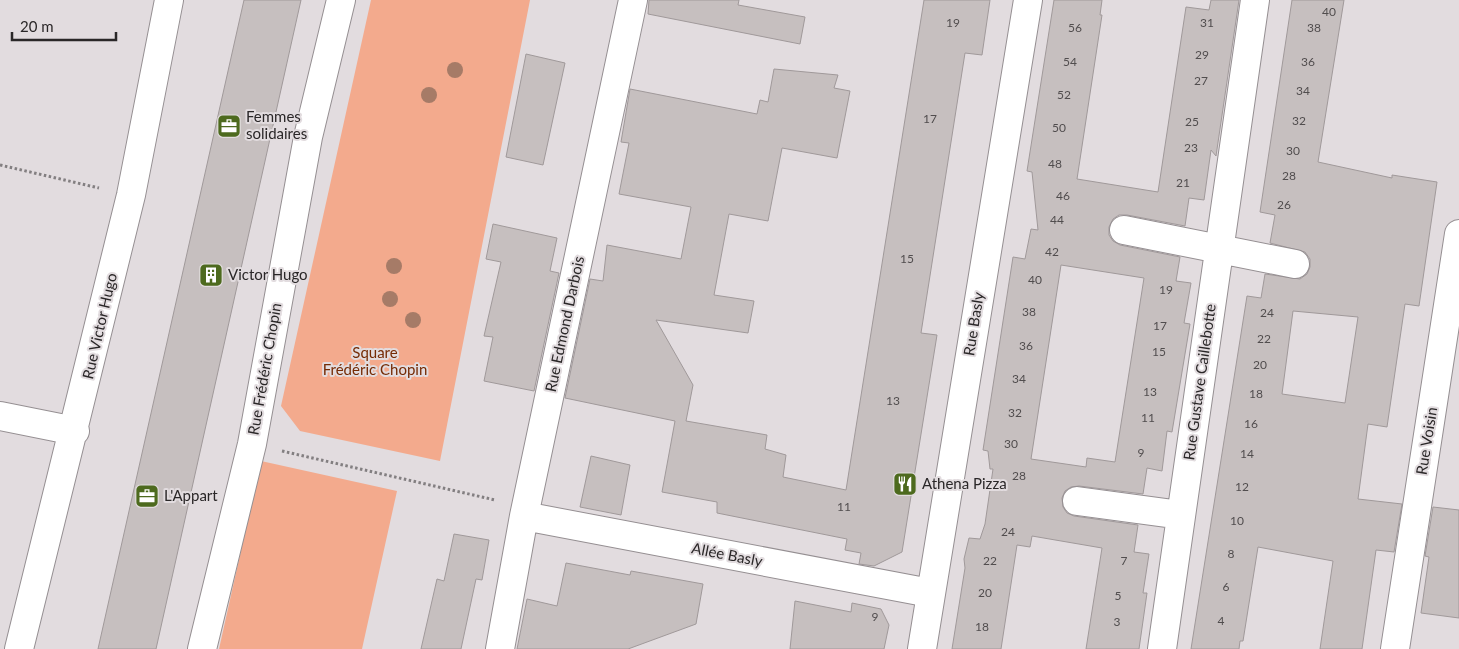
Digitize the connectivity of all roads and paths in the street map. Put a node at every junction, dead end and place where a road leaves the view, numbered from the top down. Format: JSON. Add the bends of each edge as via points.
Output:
{"nodes":[{"id":1,"x":169,"y":0,"type":"edge"},
{"id":2,"x":342,"y":0,"type":"edge"},
{"id":3,"x":633,"y":0,"type":"edge"},
{"id":4,"x":1028,"y":0,"type":"edge"},
{"id":5,"x":1255,"y":0,"type":"edge"},
{"id":6,"x":0,"y":165,"type":"edge"},
{"id":7,"x":131,"y":196,"type":"junction"},
{"id":8,"x":1124,"y":230,"type":"dead end"},
{"id":9,"x":1459,"y":234,"type":"edge"},
{"id":10,"x":1219,"y":249,"type":"junction"},
{"id":11,"x":1295,"y":264,"type":"dead end"},
{"id":12,"x":0,"y":416,"type":"edge"},
{"id":13,"x":75,"y":431,"type":"junction"},
{"id":14,"x":252,"y":444,"type":"junction"},
{"id":15,"x":1077,"y":500,"type":"dead end"},
{"id":16,"x":1181,"y":515,"type":"junction"},
{"id":17,"x":524,"y":516,"type":"junction"},
{"id":18,"x":930,"y":594,"type":"junction"},
{"id":19,"x":20,"y":649,"type":"edge"},
{"id":20,"x":202,"y":649,"type":"edge"},
{"id":21,"x":500,"y":649,"type":"edge"},
{"id":22,"x":922,"y":649,"type":"edge"},
{"id":23,"x":1162,"y":649,"type":"edge"},
{"id":24,"x":1395,"y":649,"type":"edge"}],
"edges":[{"from":1,"to":7,"type":"street","name":"Rue Victor Hugo"},
{"from":2,"to":14,"type":"street","name":"Rue Frédéric Chopin","via":[[308,137]]},
{"from":3,"to":17,"type":"street","name":"Rue Edmond Darbois"},
{"from":4,"to":18,"type":"street","name":"Rue Basly"},
{"from":5,"to":10,"type":"street","name":"Rue Gustave Caillebotte"},
{"from":6,"to":7,"type":"path"},
{"from":7,"to":13,"type":"street","name":"Rue Victor Hugo"},
{"from":8,"to":10,"type":"street"},
{"from":9,"to":24,"type":"street","name":"Rue Voisin"},
{"from":10,"to":11,"type":"street"},
{"from":10,"to":16,"type":"street","name":"Rue Gustave Caillebotte"},
{"from":12,"to":13,"type":"street"},
{"from":13,"to":19,"type":"street","name":"Rue Victor Hugo"},
{"from":14,"to":17,"type":"path","via":[[498,500]]},
{"from":14,"to":20,"type":"street","name":"Rue Frédéric Chopin"},
{"from":15,"to":16,"type":"street"},
{"from":16,"to":23,"type":"street","name":"Rue Gustave Caillebotte"},
{"from":17,"to":18,"type":"street","name":"Allée Basly"},
{"from":17,"to":21,"type":"street","name":"Rue Edmond Darbois"},
{"from":18,"to":22,"type":"street","name":"Rue Basly"}]}
